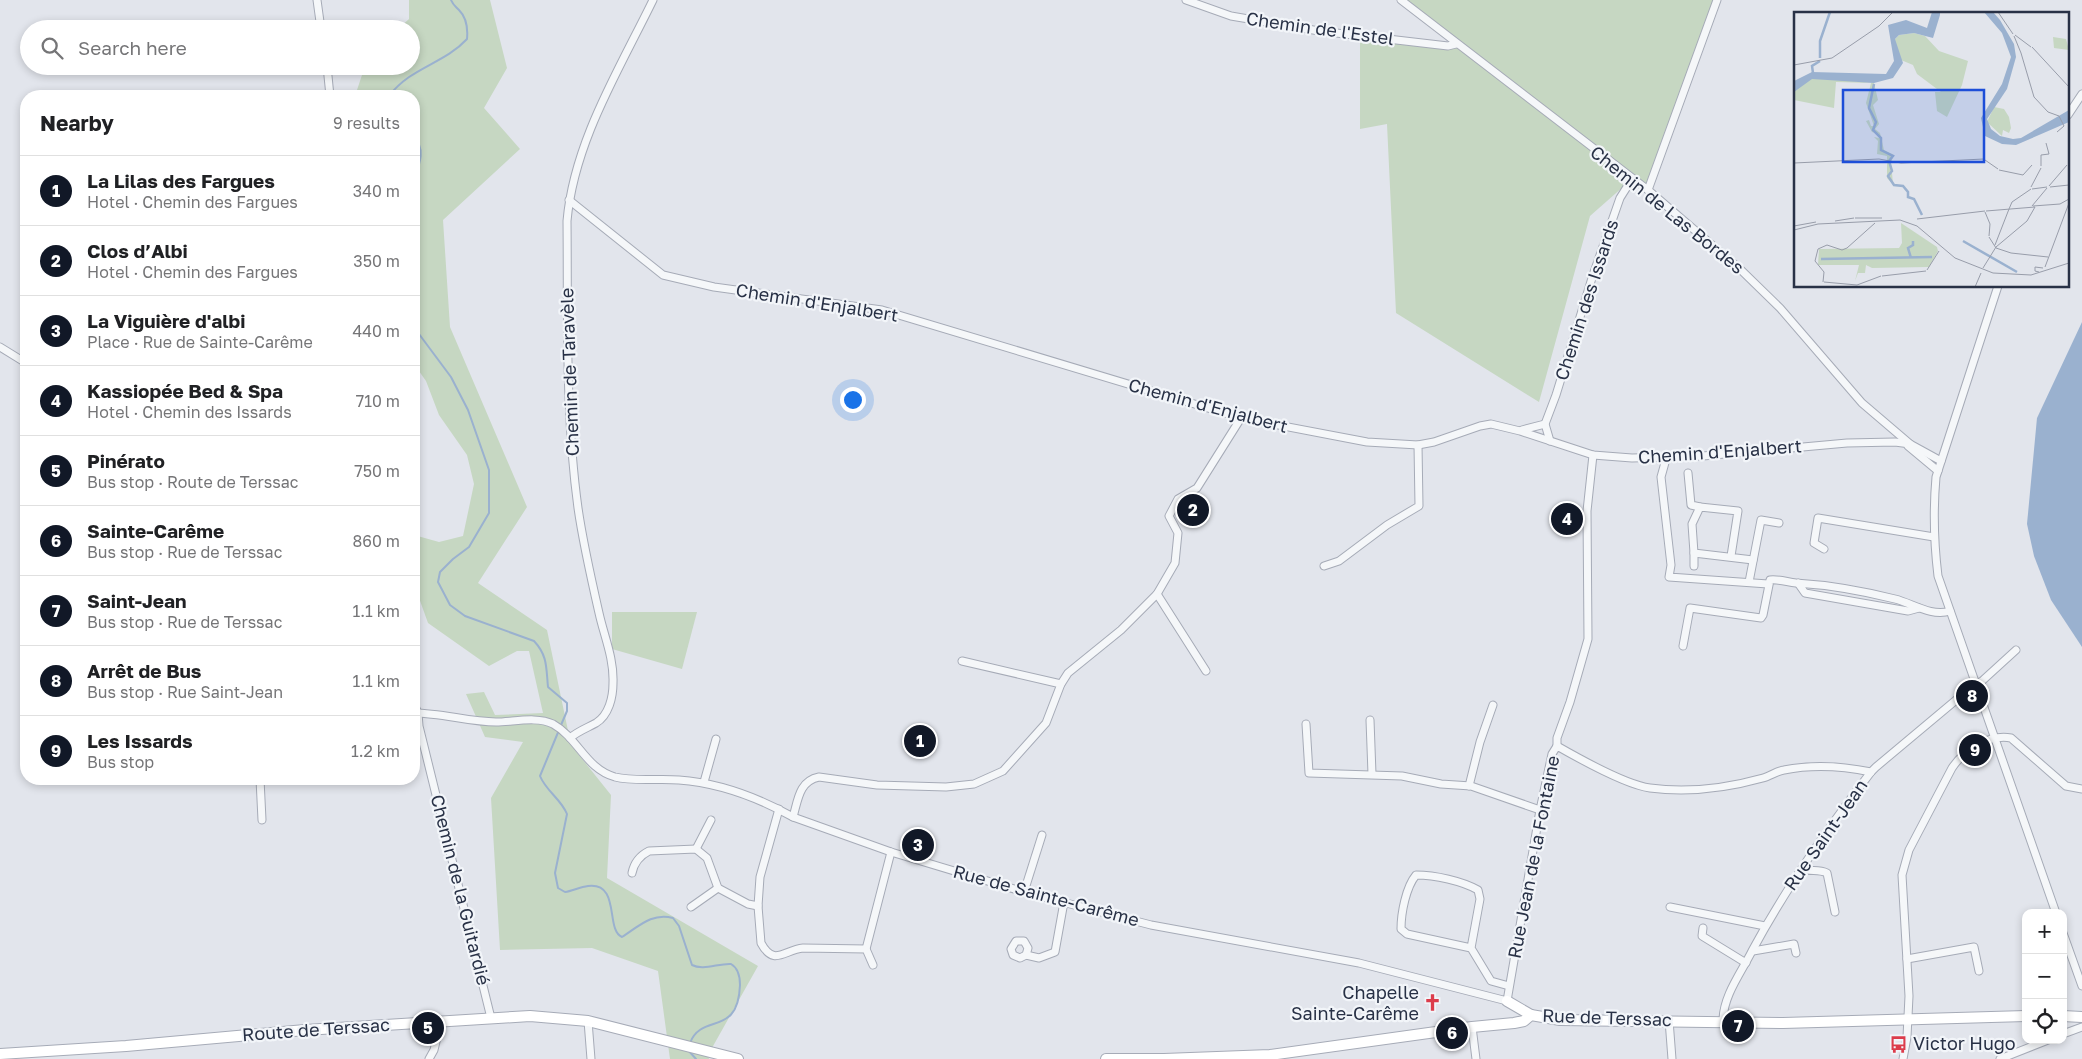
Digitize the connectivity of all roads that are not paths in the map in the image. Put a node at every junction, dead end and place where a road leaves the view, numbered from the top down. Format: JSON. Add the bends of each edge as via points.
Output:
{"nodes":[{"id":1,"x":317,"y":0,"type":"edge"},
{"id":2,"x":653,"y":0,"type":"edge"},
{"id":3,"x":1186,"y":0,"type":"edge"},
{"id":4,"x":1401,"y":0,"type":"edge"},
{"id":5,"x":1717,"y":0,"type":"edge"},
{"id":6,"x":320,"y":20,"type":"edge"},
{"id":7,"x":1456,"y":44,"type":"junction"},
{"id":8,"x":328,"y":75,"type":"edge"},
{"id":9,"x":329,"y":90,"type":"edge"},
{"id":10,"x":2082,"y":94,"type":"edge"},
{"id":11,"x":2070,"y":112,"type":"edge"},
{"id":12,"x":1632,"y":179,"type":"junction"},
{"id":13,"x":1648,"y":190,"type":"junction"},
{"id":14,"x":569,"y":200,"type":"junction"},
{"id":15,"x":1997,"y":288,"type":"edge"},
{"id":16,"x":0,"y":347,"type":"edge"},
{"id":17,"x":20,"y":359,"type":"edge"},
{"id":18,"x":1241,"y":418,"type":"junction"},
{"id":19,"x":1545,"y":424,"type":"junction"},
{"id":20,"x":1520,"y":431,"type":"junction"},
{"id":21,"x":1550,"y":440,"type":"junction"},
{"id":22,"x":1908,"y":444,"type":"junction"},
{"id":23,"x":1418,"y":445,"type":"junction"},
{"id":24,"x":1593,"y":455,"type":"junction"},
{"id":25,"x":1666,"y":459,"type":"junction"},
{"id":26,"x":1941,"y":461,"type":"junction"},
{"id":27,"x":1938,"y":471,"type":"junction"},
{"id":28,"x":1688,"y":473,"type":"dead end"},
{"id":29,"x":1700,"y":507,"type":"junction"},
{"id":30,"x":1779,"y":523,"type":"dead end"},
{"id":31,"x":1934,"y":538,"type":"junction"},
{"id":32,"x":1824,"y":549,"type":"dead end"},
{"id":33,"x":1694,"y":553,"type":"junction"},
{"id":34,"x":1731,"y":556,"type":"junction"},
{"id":35,"x":1754,"y":560,"type":"junction"},
{"id":36,"x":1324,"y":566,"type":"dead end"},
{"id":37,"x":1694,"y":566,"type":"dead end"},
{"id":38,"x":1750,"y":582,"type":"junction"},
{"id":39,"x":1798,"y":583,"type":"junction"},
{"id":40,"x":1768,"y":584,"type":"junction"},
{"id":41,"x":1157,"y":594,"type":"junction"},
{"id":42,"x":1895,"y":599,"type":"junction"},
{"id":43,"x":1919,"y":608,"type":"junction"},
{"id":44,"x":1894,"y":609,"type":"junction"},
{"id":45,"x":1950,"y":611,"type":"junction"},
{"id":46,"x":1683,"y":646,"type":"dead end"},
{"id":47,"x":2016,"y":650,"type":"dead end"},
{"id":48,"x":962,"y":662,"type":"dead end"},
{"id":49,"x":1206,"y":671,"type":"dead end"},
{"id":50,"x":1061,"y":684,"type":"junction"},
{"id":51,"x":1976,"y":684,"type":"junction"},
{"id":52,"x":1493,"y":705,"type":"dead end"},
{"id":53,"x":420,"y":714,"type":"edge"},
{"id":54,"x":1370,"y":720,"type":"dead end"},
{"id":55,"x":1306,"y":724,"type":"dead end"},
{"id":56,"x":420,"y":730,"type":"edge"},
{"id":57,"x":568,"y":736,"type":"junction"},
{"id":58,"x":1995,"y":738,"type":"junction"},
{"id":59,"x":716,"y":739,"type":"dead end"},
{"id":60,"x":1557,"y":746,"type":"junction"},
{"id":61,"x":1871,"y":772,"type":"junction"},
{"id":62,"x":1372,"y":774,"type":"junction"},
{"id":63,"x":704,"y":782,"type":"junction"},
{"id":64,"x":260,"y":785,"type":"edge"},
{"id":65,"x":1469,"y":786,"type":"junction"},
{"id":66,"x":2082,"y":789,"type":"edge"},
{"id":67,"x":779,"y":809,"type":"junction"},
{"id":68,"x":1540,"y":810,"type":"junction"},
{"id":69,"x":793,"y":817,"type":"junction"},
{"id":70,"x":262,"y":820,"type":"dead end"},
{"id":71,"x":711,"y":820,"type":"dead end"},
{"id":72,"x":1042,"y":836,"type":"dead end"},
{"id":73,"x":696,"y":849,"type":"junction"},
{"id":74,"x":891,"y":852,"type":"junction"},
{"id":75,"x":1802,"y":868,"type":"junction"},
{"id":76,"x":632,"y":873,"type":"dead end"},
{"id":77,"x":718,"y":888,"type":"junction"},
{"id":78,"x":1024,"y":892,"type":"junction"},
{"id":79,"x":1064,"y":902,"type":"junction"},
{"id":80,"x":758,"y":906,"type":"junction"},
{"id":81,"x":690,"y":907,"type":"dead end"},
{"id":82,"x":1670,"y":907,"type":"dead end"},
{"id":83,"x":2055,"y":909,"type":"edge"},
{"id":84,"x":1835,"y":912,"type":"dead end"},
{"id":85,"x":1765,"y":926,"type":"junction"},
{"id":86,"x":1703,"y":928,"type":"dead end"},
{"id":87,"x":2067,"y":944,"type":"edge"},
{"id":88,"x":1472,"y":948,"type":"junction"},
{"id":89,"x":866,"y":950,"type":"junction"},
{"id":90,"x":1753,"y":951,"type":"junction"},
{"id":91,"x":1796,"y":953,"type":"dead end"},
{"id":92,"x":1026,"y":955,"type":"dead end"},
{"id":93,"x":1907,"y":959,"type":"junction"},
{"id":94,"x":1746,"y":962,"type":"junction"},
{"id":95,"x":873,"y":965,"type":"dead end"},
{"id":96,"x":1979,"y":971,"type":"dead end"},
{"id":97,"x":1509,"y":986,"type":"junction"},
{"id":98,"x":2082,"y":986,"type":"edge"},
{"id":99,"x":1507,"y":1000,"type":"junction"},
{"id":100,"x":1531,"y":1015,"type":"junction"},
{"id":101,"x":2022,"y":1016,"type":"edge"},
{"id":102,"x":2067,"y":1016,"type":"edge"},
{"id":103,"x":2082,"y":1017,"type":"edge"},
{"id":104,"x":491,"y":1018,"type":"junction"},
{"id":105,"x":1908,"y":1019,"type":"junction"},
{"id":106,"x":1669,"y":1020,"type":"junction"},
{"id":107,"x":441,"y":1021,"type":"junction"},
{"id":108,"x":588,"y":1021,"type":"junction"},
{"id":109,"x":1723,"y":1021,"type":"junction"},
{"id":110,"x":1514,"y":1023,"type":"junction"},
{"id":111,"x":1472,"y":1027,"type":"junction"},
{"id":112,"x":2082,"y":1027,"type":"edge"},
{"id":113,"x":2067,"y":1033,"type":"edge"},
{"id":114,"x":2038,"y":1044,"type":"edge"},
{"id":115,"x":0,"y":1054,"type":"edge"},
{"id":116,"x":429,"y":1059,"type":"edge"},
{"id":117,"x":591,"y":1059,"type":"edge"},
{"id":118,"x":738,"y":1059,"type":"edge"},
{"id":119,"x":1106,"y":1059,"type":"edge"},
{"id":120,"x":1163,"y":1059,"type":"edge"},
{"id":121,"x":1476,"y":1059,"type":"edge"},
{"id":122,"x":1672,"y":1059,"type":"edge"},
{"id":123,"x":1903,"y":1059,"type":"edge"},
{"id":124,"x":2000,"y":1059,"type":"edge"}],
"edges":[{"from":1,"to":6,"type":"street"},
{"from":2,"to":14,"type":"street","name":"Chemin de Taravèle","via":[[590,128]]},
{"from":3,"to":7,"type":"street","name":"Chemin de l'Estel","via":[[1231,16],[1319,31],[1448,46]]},
{"from":4,"to":7,"type":"street","name":"Chemin de Las Bordes"},
{"from":5,"to":13,"type":"street"},
{"from":7,"to":12,"type":"street","name":"Chemin de Las Bordes"},
{"from":8,"to":9,"type":"street"},
{"from":10,"to":11,"type":"street"},
{"from":12,"to":13,"type":"street","name":"Chemin de Las Bordes"},
{"from":12,"to":19,"type":"street","name":"Chemin des Issards","via":[[1620,198]]},
{"from":13,"to":22,"type":"street","name":"Chemin de Las Bordes","via":[[1774,301],[1862,403]]},
{"from":14,"to":18,"type":"street","name":"Chemin d'Enjalbert","via":[[663,275],[714,287],[882,310]]},
{"from":14,"to":57,"type":"street","name":"Chemin de Taravèle","via":[[569,403],[574,476],[598,612],[612,656],[613,683],[605,714],[596,723]]},
{"from":15,"to":26,"type":"street"},
{"from":16,"to":17,"type":"street"},
{"from":18,"to":23,"type":"street","name":"Chemin d'Enjalbert","via":[[1367,442]]},
{"from":18,"to":41,"type":"street","via":[[1197,488],[1178,499],[1169,516],[1178,533],[1175,563]]},
{"from":19,"to":20,"type":"street"},
{"from":19,"to":21,"type":"street"},
{"from":20,"to":21,"type":"street","name":"Chemin d'Enjalbert"},
{"from":20,"to":23,"type":"street","name":"Chemin d'Enjalbert","via":[[1491,424]]},
{"from":21,"to":24,"type":"street","name":"Chemin d'Enjalbert"},
{"from":22,"to":25,"type":"street","name":"Chemin d'Enjalbert","via":[[1847,443]]},
{"from":22,"to":26,"type":"street","name":"Chemin d'Enjalbert"},
{"from":22,"to":27,"type":"street"},
{"from":23,"to":36,"type":"street","via":[[1419,506],[1339,561]]},
{"from":24,"to":25,"type":"street","name":"Chemin d'Enjalbert"},
{"from":24,"to":60,"type":"street","via":[[1587,510],[1588,639]]},
{"from":25,"to":38,"type":"street","via":[[1661,477],[1671,565],[1669,577]]},
{"from":26,"to":27,"type":"street"},
{"from":27,"to":31,"type":"street","via":[[1933,507]]},
{"from":28,"to":29,"type":"street","via":[[1691,505]]},
{"from":29,"to":33,"type":"street","via":[[1692,524]]},
{"from":29,"to":34,"type":"street","via":[[1738,511]]},
{"from":30,"to":35,"type":"street","via":[[1761,520]]},
{"from":31,"to":32,"type":"street","via":[[1818,518],[1814,543]]},
{"from":31,"to":45,"type":"street","via":[[1938,576]]},
{"from":33,"to":34,"type":"street"},
{"from":33,"to":37,"type":"street"},
{"from":34,"to":35,"type":"street"},
{"from":35,"to":38,"type":"street"},
{"from":38,"to":40,"type":"street"},
{"from":39,"to":40,"type":"street","via":[[1770,580]]},
{"from":39,"to":42,"type":"street"},
{"from":39,"to":44,"type":"street","via":[[1805,593]]},
{"from":40,"to":46,"type":"street","via":[[1761,618],[1690,608]]},
{"from":41,"to":49,"type":"street"},
{"from":41,"to":50,"type":"street","via":[[1121,630],[1068,673]]},
{"from":42,"to":43,"type":"street"},
{"from":42,"to":44,"type":"street"},
{"from":43,"to":44,"type":"street","via":[[1908,611]]},
{"from":43,"to":45,"type":"street"},
{"from":45,"to":51,"type":"street"},
{"from":47,"to":51,"type":"street","name":"Rue Saint-Jean"},
{"from":48,"to":50,"type":"street"},
{"from":50,"to":69,"type":"street","via":[[1046,723],[1003,771],[993,777],[974,784],[946,787],[877,785],[811,778],[803,785]]},
{"from":51,"to":58,"type":"street"},
{"from":51,"to":61,"type":"street","name":"Rue Saint-Jean"},
{"from":52,"to":65,"type":"street"},
{"from":53,"to":57,"type":"street","name":"Rue de Sainte-Carême","via":[[480,722],[549,722]]},
{"from":54,"to":62,"type":"street"},
{"from":55,"to":62,"type":"street","via":[[1309,773]]},
{"from":56,"to":104,"type":"street","name":"Chemin de la Guitardié"},
{"from":57,"to":63,"type":"street","name":"Rue de Sainte-Carême","via":[[599,771],[617,778]]},
{"from":58,"to":66,"type":"street","via":[[2011,738],[2066,786]]},
{"from":58,"to":83,"type":"street"},
{"from":58,"to":93,"type":"street","via":[[1968,750],[1959,758],[1906,858],[1902,875]]},
{"from":59,"to":63,"type":"street"},
{"from":60,"to":61,"type":"street","name":"Rue Jean de la Fontaine","via":[[1629,782],[1648,788],[1703,788],[1810,766],[1843,766]]},
{"from":60,"to":68,"type":"street","name":"Rue Jean de la Fontaine","via":[[1552,754]]},
{"from":61,"to":75,"type":"street","name":"Rue Saint-Jean"},
{"from":62,"to":65,"type":"street"},
{"from":63,"to":67,"type":"street","name":"Rue de Sainte-Carême","via":[[740,792]]},
{"from":64,"to":70,"type":"street"},
{"from":65,"to":68,"type":"street"},
{"from":67,"to":69,"type":"street","name":"Rue de Sainte-Carême"},
{"from":67,"to":80,"type":"street","via":[[760,877]]},
{"from":68,"to":97,"type":"street","name":"Rue Jean de la Fontaine"},
{"from":69,"to":74,"type":"street","name":"Rue de Sainte-Carême"},
{"from":71,"to":73,"type":"street"},
{"from":72,"to":78,"type":"street"},
{"from":73,"to":76,"type":"street","via":[[649,851],[634,864]]},
{"from":73,"to":77,"type":"street","via":[[706,858]]},
{"from":74,"to":78,"type":"street","name":"Rue de Sainte-Carême"},
{"from":74,"to":89,"type":"street"},
{"from":75,"to":84,"type":"street","via":[[1808,872],[1821,870],[1827,873]]},
{"from":75,"to":85,"type":"street","name":"Rue Saint-Jean"},
{"from":77,"to":80,"type":"street"},
{"from":77,"to":81,"type":"street"},
{"from":78,"to":79,"type":"street","name":"Rue de Sainte-Carême"},
{"from":79,"to":92,"type":"street","via":[[1055,952],[1039,958]]},
{"from":79,"to":99,"type":"street","name":"Rue de Sainte-Carême","via":[[1151,925],[1359,963]]},
{"from":80,"to":89,"type":"street","via":[[761,943],[769,954],[781,956],[796,948]]},
{"from":82,"to":85,"type":"street"},
{"from":85,"to":90,"type":"street","name":"Rue Saint-Jean"},
{"from":86,"to":94,"type":"street","via":[[1702,936]]},
{"from":87,"to":98,"type":"street"},
{"from":88,"to":88,"type":"street","via":[[1480,899],[1478,890],[1416,875],[1411,881],[1401,929],[1407,934]]},
{"from":88,"to":97,"type":"street","via":[[1491,981]]},
{"from":89,"to":95,"type":"street"},
{"from":90,"to":91,"type":"street","via":[[1794,944]]},
{"from":90,"to":94,"type":"street","name":"Rue Saint-Jean"},
{"from":93,"to":96,"type":"street","via":[[1974,946]]},
{"from":93,"to":105,"type":"street"},
{"from":94,"to":109,"type":"street","name":"Rue Saint-Jean","via":[[1726,1002]]},
{"from":97,"to":99,"type":"street","name":"Rue Jean de la Fontaine"},
{"from":99,"to":100,"type":"street"},
{"from":99,"to":110,"type":"street","name":"Rue Jean de la Fontaine","via":[[1512,1007]]},
{"from":100,"to":106,"type":"street","name":"Rue de Terssac","via":[[1560,1020]]},
{"from":100,"to":110,"type":"street","name":"Rue de Terssac"},
{"from":101,"to":105,"type":"street","name":"Rue de Terssac"},
{"from":102,"to":103,"type":"street"},
{"from":104,"to":107,"type":"street","name":"Route de Terssac"},
{"from":104,"to":108,"type":"street","name":"Route de Terssac","via":[[553,1017]]},
{"from":105,"to":109,"type":"street","name":"Rue de Terssac","via":[[1783,1023]]},
{"from":105,"to":123,"type":"street"},
{"from":106,"to":109,"type":"street","name":"Rue de Terssac"},
{"from":106,"to":122,"type":"street"},
{"from":107,"to":115,"type":"street","name":"Route de Terssac"},
{"from":107,"to":116,"type":"street"},
{"from":108,"to":117,"type":"street"},
{"from":108,"to":118,"type":"street","name":"Route de Terssac"},
{"from":110,"to":111,"type":"street","name":"Rue de Terssac"},
{"from":111,"to":120,"type":"street","name":"Rue de Terssac","via":[[1270,1055]]},
{"from":111,"to":121,"type":"street"},
{"from":112,"to":113,"type":"street"},
{"from":114,"to":124,"type":"street"},
{"from":119,"to":120,"type":"street","name":"Rue de Terssac"}]}
